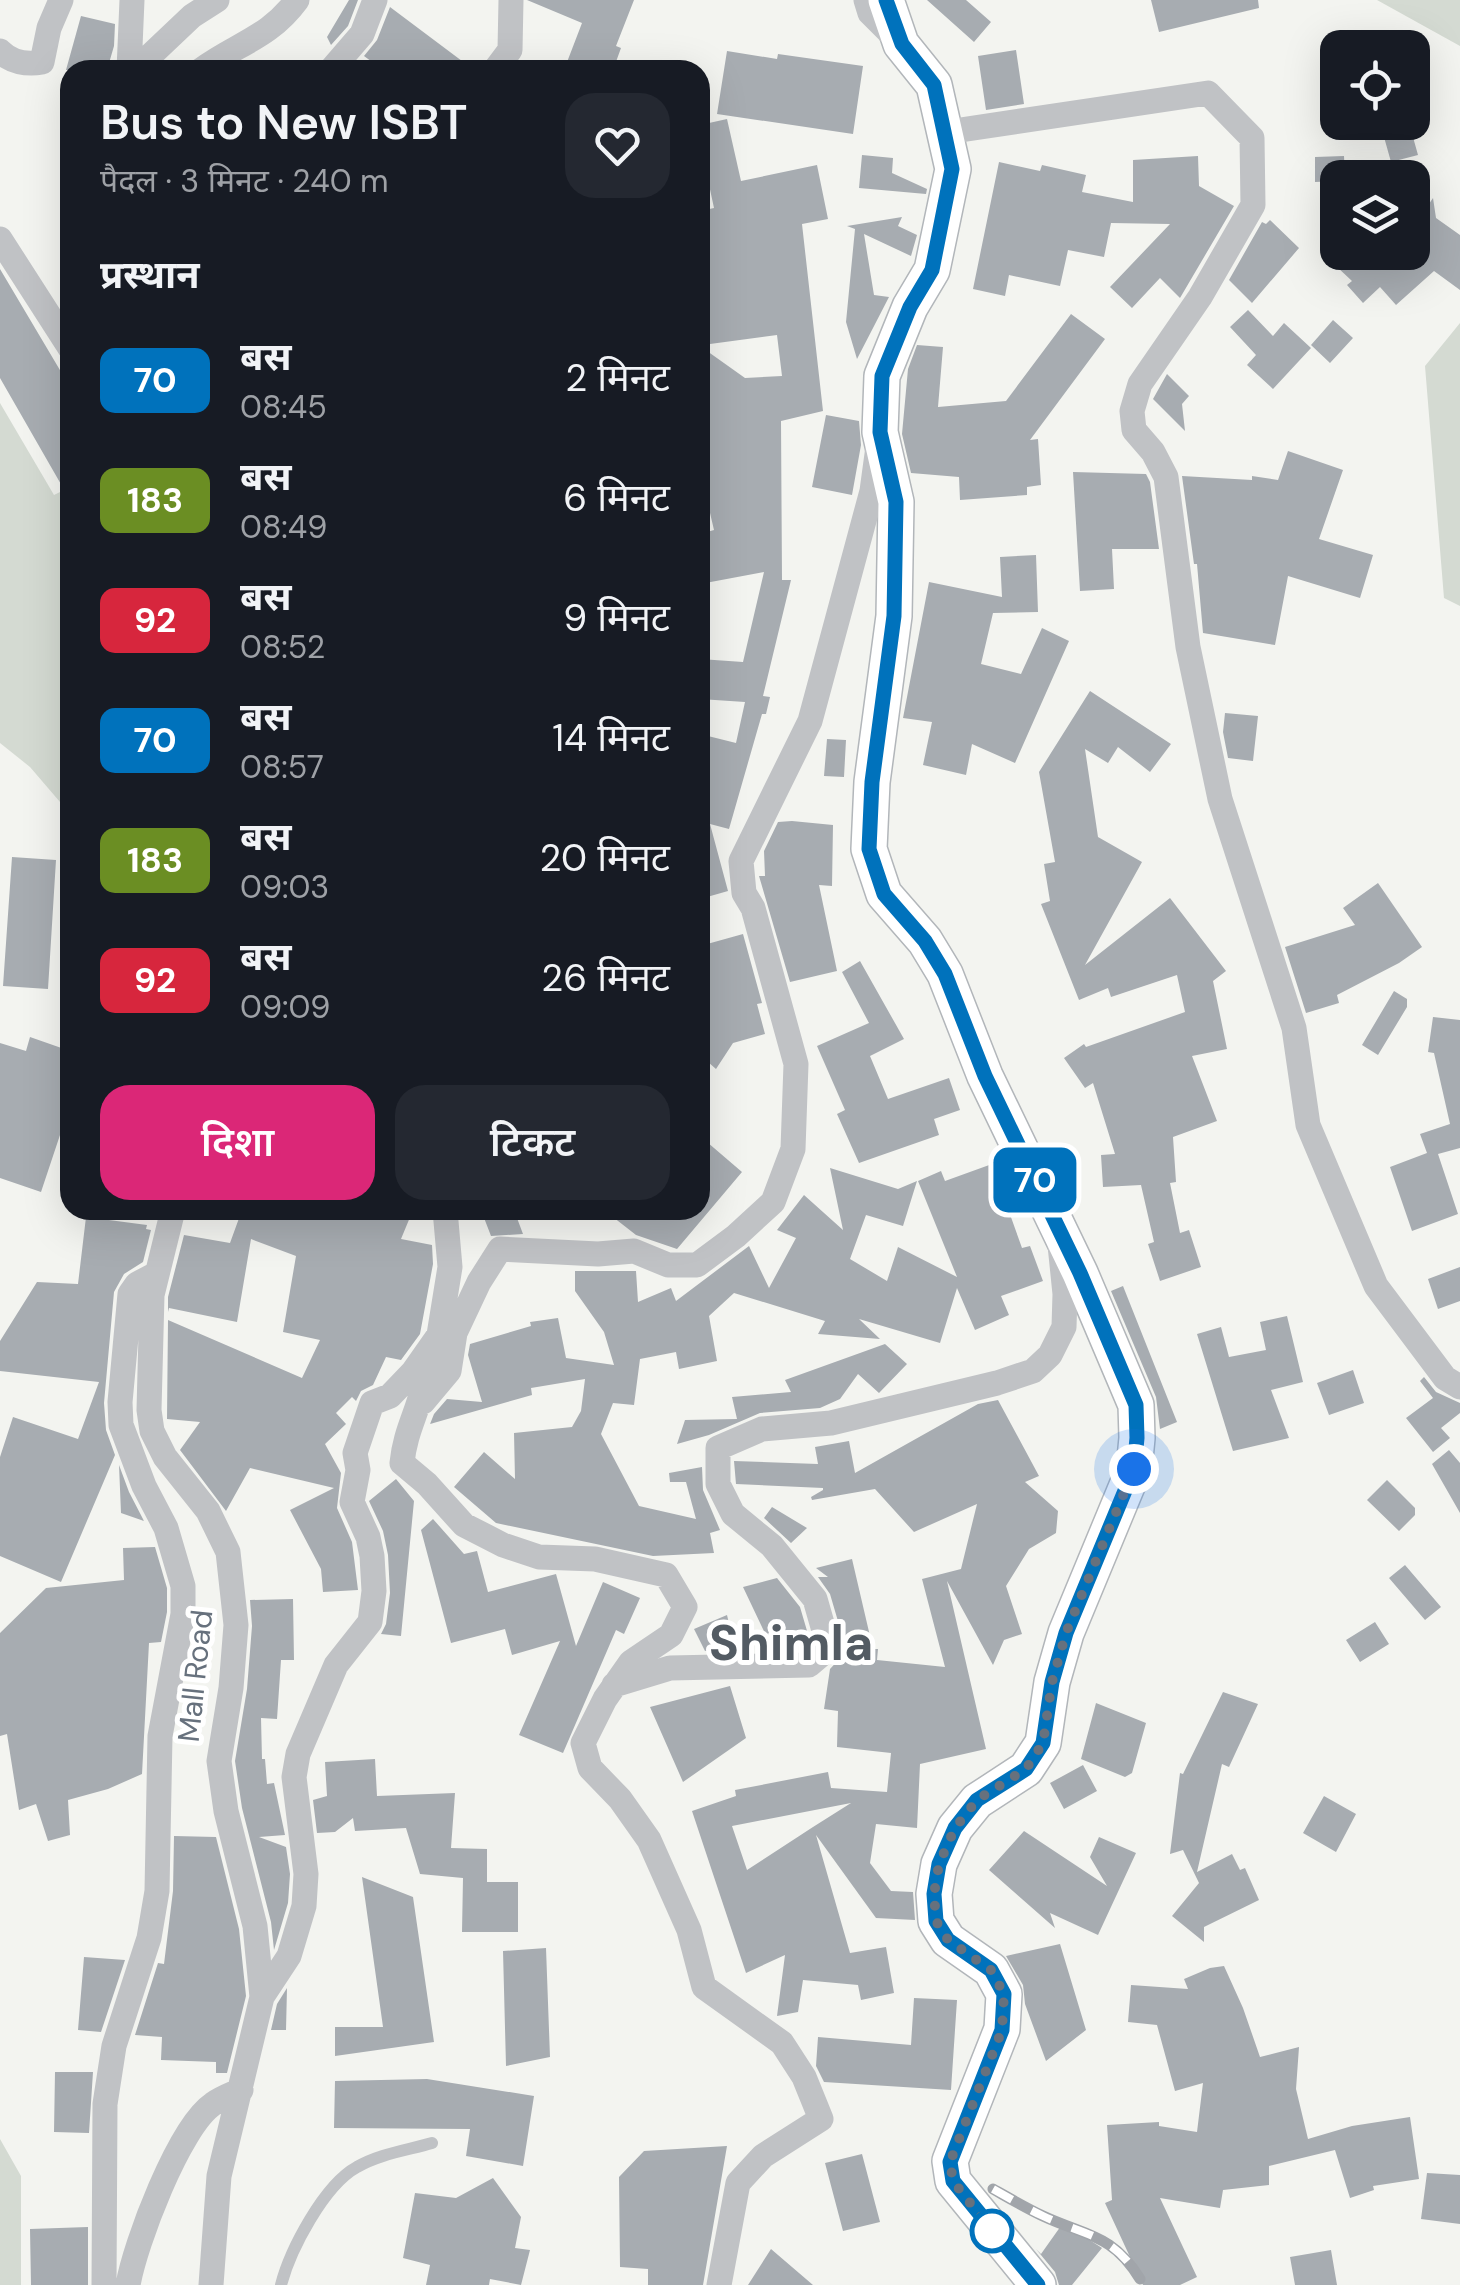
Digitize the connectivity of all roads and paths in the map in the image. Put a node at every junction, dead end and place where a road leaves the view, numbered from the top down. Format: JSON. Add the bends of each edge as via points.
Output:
{"nodes":[{"id":1,"x":60,"y":0,"type":"edge"},
{"id":2,"x":132,"y":0,"type":"edge"},
{"id":3,"x":217,"y":0,"type":"edge"},
{"id":4,"x":297,"y":0,"type":"edge"},
{"id":5,"x":374,"y":0,"type":"edge"},
{"id":6,"x":510,"y":0,"type":"edge"},
{"id":7,"x":866,"y":0,"type":"edge"},
{"id":8,"x":886,"y":0,"type":"edge"},
{"id":9,"x":902,"y":44,"type":"junction"},
{"id":10,"x":0,"y":51,"type":"edge"},
{"id":11,"x":132,"y":60,"type":"edge"},
{"id":12,"x":143,"y":60,"type":"edge"},
{"id":13,"x":216,"y":60,"type":"edge"},
{"id":14,"x":340,"y":60,"type":"edge"},
{"id":15,"x":502,"y":60,"type":"edge"},
{"id":16,"x":946,"y":132,"type":"junction"},
{"id":17,"x":0,"y":240,"type":"edge"},
{"id":18,"x":60,"y":333,"type":"edge"},
{"id":19,"x":880,"y":432,"type":"junction"},
{"id":20,"x":170,"y":1220,"type":"edge"},
{"id":21,"x":446,"y":1220,"type":"edge"},
{"id":22,"x":1060,"y":1231,"type":"junction"},
{"id":23,"x":156,"y":1274,"type":"junction"},
{"id":24,"x":426,"y":1355,"type":"junction"},
{"id":25,"x":1460,"y":1387,"type":"edge"},
{"id":26,"x":420,"y":1406,"type":"junction"},
{"id":27,"x":614,"y":1685,"type":"junction"},
{"id":28,"x":262,"y":1997,"type":"junction"},
{"id":29,"x":241,"y":2090,"type":"junction"},
{"id":30,"x":432,"y":2143,"type":"dead end"},
{"id":31,"x":104,"y":2285,"type":"edge"},
{"id":32,"x":128,"y":2285,"type":"edge"},
{"id":33,"x":211,"y":2285,"type":"edge"},
{"id":34,"x":282,"y":2285,"type":"edge"},
{"id":35,"x":719,"y":2285,"type":"edge"},
{"id":36,"x":1038,"y":2285,"type":"edge"}],
"edges":[{"from":1,"to":10,"type":"street","via":[[42,62]]},
{"from":2,"to":11,"type":"street"},
{"from":3,"to":12,"type":"street"},
{"from":4,"to":13,"type":"street","via":[[263,36]]},
{"from":5,"to":14,"type":"street","via":[[362,34]]},
{"from":6,"to":15,"type":"street","via":[[510,50]]},
{"from":7,"to":9,"type":"street","via":[[870,13]]},
{"from":8,"to":9,"type":"main road"},
{"from":9,"to":16,"type":"main road","via":[[934,85]]},
{"from":16,"to":19,"type":"main road","via":[[952,169],[932,270],[882,376]]},
{"from":16,"to":25,"type":"street","via":[[1208,93],[1252,138],[1253,205],[1140,384],[1134,430],[1166,477],[1188,648],[1220,799],[1294,1028],[1308,1124],[1376,1286],[1445,1378]]},
{"from":17,"to":18,"type":"street"},
{"from":19,"to":22,"type":"main road","via":[[896,502],[894,616],[869,849],[884,894],[945,974],[985,1076]]},
{"from":19,"to":26,"type":"street","via":[[872,491],[810,721],[741,861],[744,893],[796,1064],[793,1150],[773,1202],[697,1265],[668,1265],[634,1251],[500,1249],[456,1333],[449,1371]]},
{"from":20,"to":23,"type":"street","name":"Mall Road"},
{"from":21,"to":24,"type":"street","via":[[450,1267],[438,1335]]},
{"from":22,"to":27,"type":"street","via":[[1064,1327],[1033,1371],[831,1424],[762,1429],[718,1448],[718,1484],[734,1514],[772,1546],[814,1599],[828,1648],[809,1665],[670,1668]]},
{"from":22,"to":36,"type":"main road","via":[[1136,1405],[1134,1469],[1066,1633],[1043,1743],[1026,1769],[977,1800],[955,1828],[934,1894],[936,1921],[948,1940],[991,1970],[1004,1994],[1002,2030],[950,2162],[953,2181]]},
{"from":23,"to":28,"type":"street","name":"Mall Road","via":[[152,1431],[208,1511],[228,1552],[233,1581],[236,1625],[219,1760],[255,1926]]},
{"from":23,"to":31,"type":"street","via":[[130,1294],[121,1424],[180,1566],[183,1614],[160,1736],[156,1891],[104,2104]]},
{"from":24,"to":26,"type":"street"},
{"from":24,"to":28,"type":"street","via":[[390,1396],[372,1404],[355,1454],[352,1502],[372,1556],[370,1622],[336,1665],[298,1754],[304,1906],[289,1956]]},
{"from":26,"to":27,"type":"street","via":[[404,1440],[402,1464],[464,1524],[539,1557],[596,1560],[666,1575],[685,1607],[671,1635],[631,1662]]},
{"from":27,"to":35,"type":"street","via":[[583,1743],[590,1768],[648,1840],[689,1930],[704,1987],[782,2042],[821,2119],[762,2156],[738,2183]]},
{"from":28,"to":29,"type":"street","name":"Mall Road"},
{"from":29,"to":32,"type":"street","via":[[212,2104],[187,2135]]},
{"from":29,"to":33,"type":"street","name":"Mall Road","via":[[219,2176]]},
{"from":30,"to":34,"type":"lane","via":[[356,2167],[338,2181],[300,2241]]}]}
